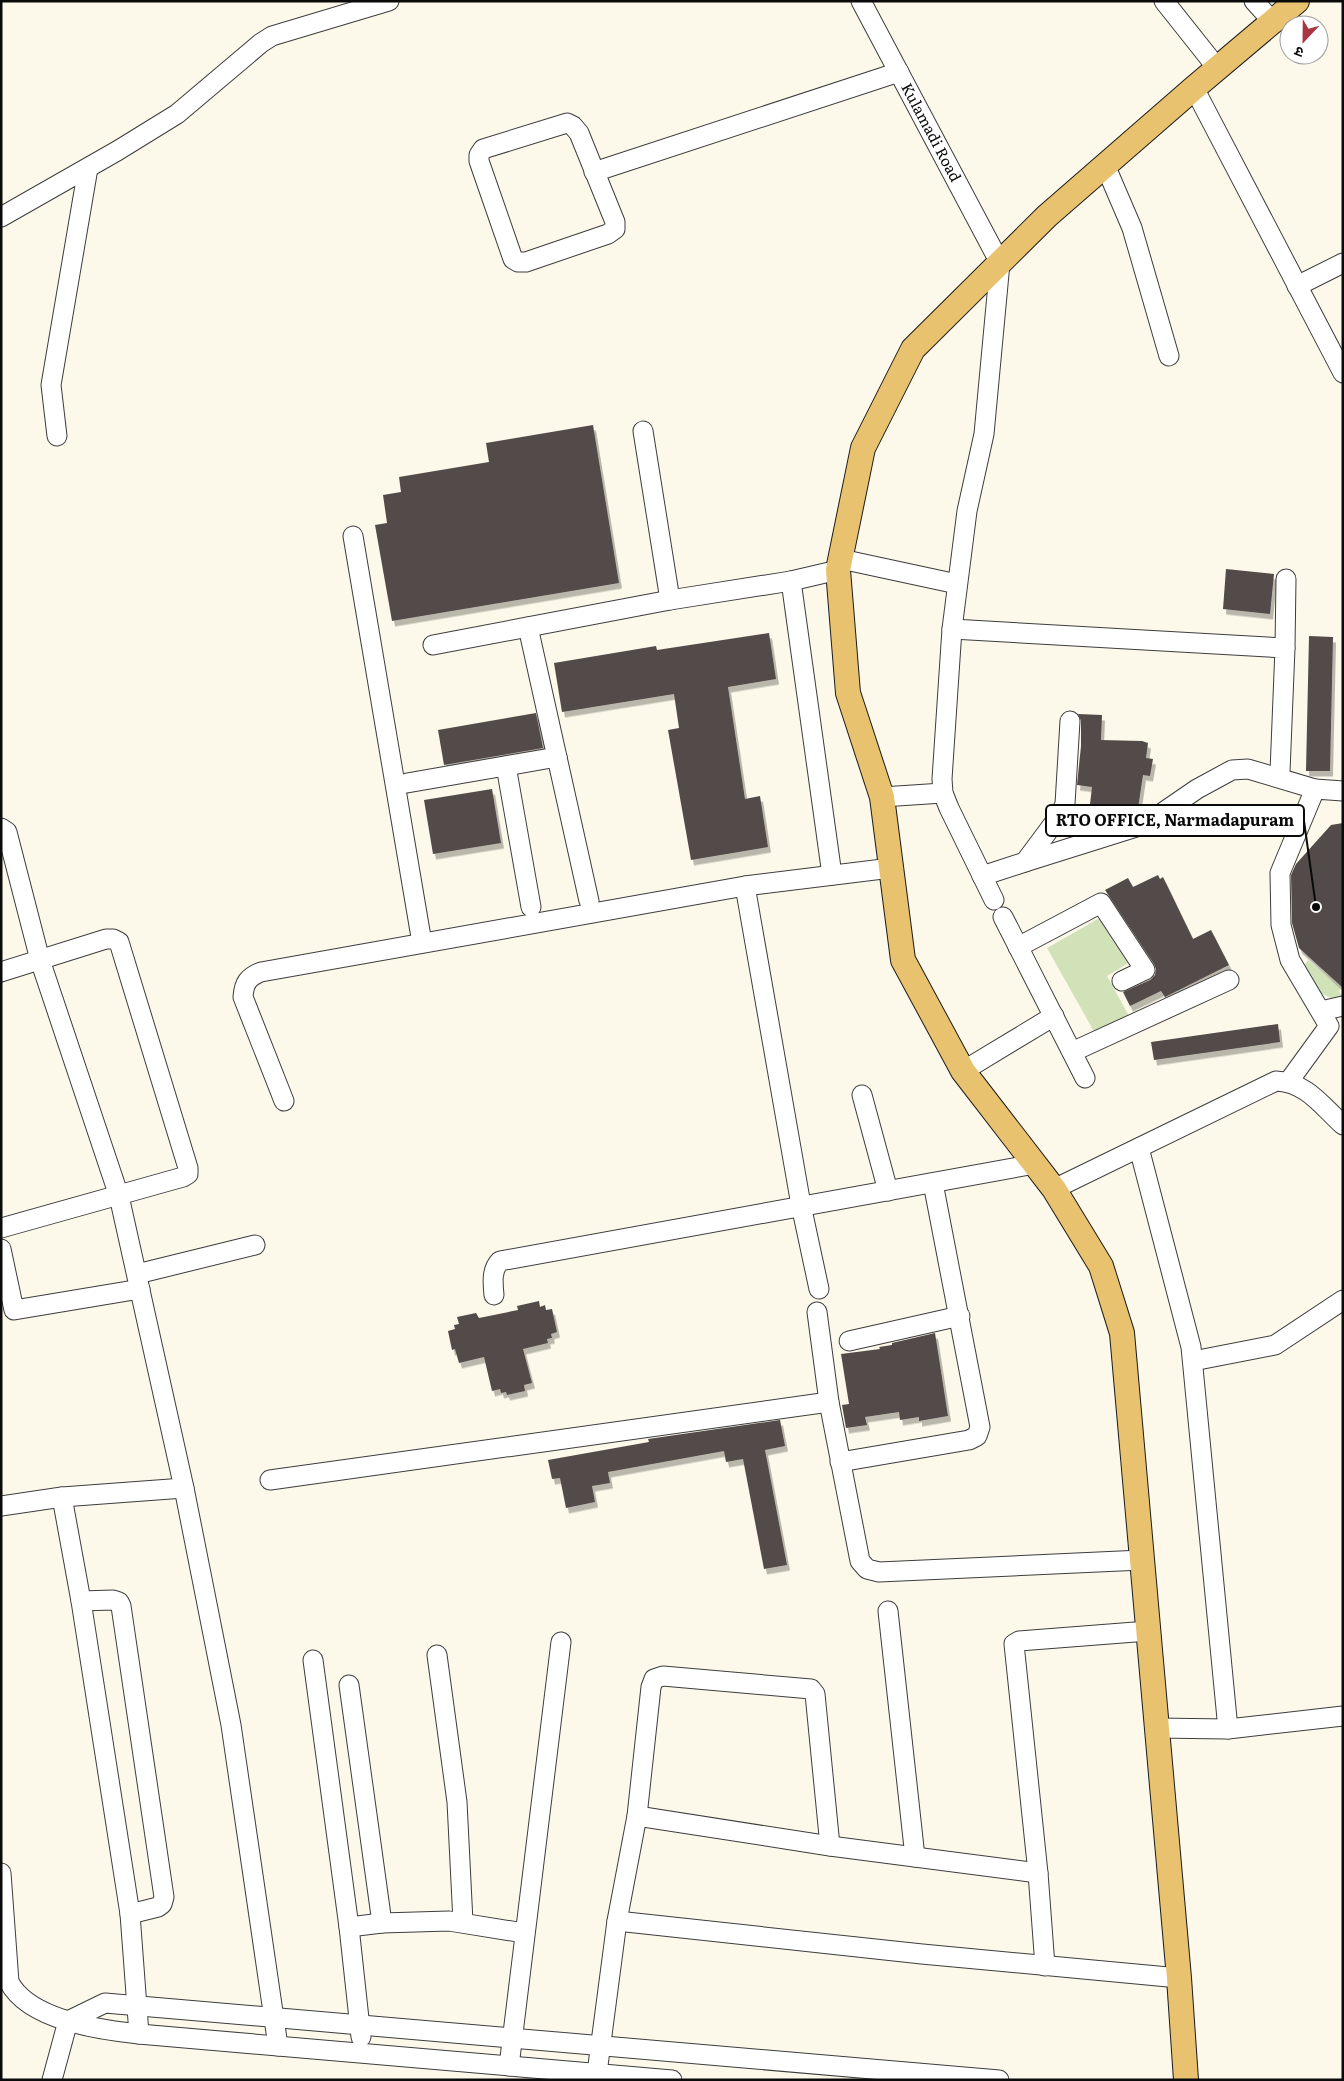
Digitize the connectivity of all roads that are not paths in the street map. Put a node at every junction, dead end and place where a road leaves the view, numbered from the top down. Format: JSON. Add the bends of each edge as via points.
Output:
{"nodes":[{"id":1,"x":389,"y":1,"type":"edge"},
{"id":2,"x":861,"y":1,"type":"edge"},
{"id":3,"x":1164,"y":1,"type":"edge"},
{"id":4,"x":1254,"y":1,"type":"edge"},
{"id":5,"x":1297,"y":1,"type":"edge"},
{"id":6,"x":1273,"y":22,"type":"junction"},
{"id":7,"x":1218,"y":69,"type":"junction"},
{"id":8,"x":899,"y":72,"type":"junction"},
{"id":9,"x":1194,"y":88,"type":"junction"},
{"id":10,"x":1106,"y":165,"type":"junction"},
{"id":11,"x":88,"y":168,"type":"junction"},
{"id":12,"x":594,"y":172,"type":"junction"},
{"id":13,"x":1,"y":217,"type":"edge"},
{"id":14,"x":1000,"y":263,"type":"junction"},
{"id":15,"x":1343,"y":263,"type":"edge"},
{"id":16,"x":1298,"y":286,"type":"junction"},
{"id":17,"x":1168,"y":356,"type":"dead end"},
{"id":18,"x":1341,"y":366,"type":"edge"},
{"id":19,"x":643,"y":431,"type":"dead end"},
{"id":20,"x":57,"y":436,"type":"dead end"},
{"id":21,"x":353,"y":536,"type":"dead end"},
{"id":22,"x":840,"y":564,"type":"junction"},
{"id":23,"x":1286,"y":580,"type":"dead end"},
{"id":24,"x":790,"y":581,"type":"junction"},
{"id":25,"x":957,"y":584,"type":"junction"},
{"id":26,"x":670,"y":600,"type":"junction"},
{"id":27,"x":528,"y":627,"type":"junction"},
{"id":28,"x":952,"y":629,"type":"junction"},
{"id":29,"x":433,"y":645,"type":"dead end"},
{"id":30,"x":1285,"y":648,"type":"junction"},
{"id":31,"x":1070,"y":721,"type":"dead end"},
{"id":32,"x":557,"y":757,"type":"junction"},
{"id":33,"x":506,"y":766,"type":"junction"},
{"id":34,"x":1280,"y":772,"type":"dead end"},
{"id":35,"x":407,"y":784,"type":"dead end"},
{"id":36,"x":1315,"y":789,"type":"junction"},
{"id":37,"x":1343,"y":791,"type":"edge"},
{"id":38,"x":943,"y":793,"type":"junction"},
{"id":39,"x":882,"y":797,"type":"junction"},
{"id":40,"x":1,"y":828,"type":"edge"},
{"id":41,"x":1025,"y":862,"type":"junction"},
{"id":42,"x":891,"y":868,"type":"junction"},
{"id":43,"x":832,"y":875,"type":"junction"},
{"id":44,"x":982,"y":876,"type":"junction"},
{"id":45,"x":745,"y":886,"type":"junction"},
{"id":46,"x":994,"y":900,"type":"dead end"},
{"id":47,"x":589,"y":901,"type":"dead end"},
{"id":48,"x":531,"y":907,"type":"dead end"},
{"id":49,"x":1003,"y":917,"type":"dead end"},
{"id":50,"x":422,"y":943,"type":"junction"},
{"id":51,"x":1018,"y":947,"type":"junction"},
{"id":52,"x":40,"y":960,"type":"junction"},
{"id":53,"x":1,"y":972,"type":"edge"},
{"id":54,"x":1229,"y":980,"type":"dead end"},
{"id":55,"x":1122,"y":981,"type":"dead end"},
{"id":56,"x":1343,"y":1006,"type":"edge"},
{"id":57,"x":1321,"y":1011,"type":"junction"},
{"id":58,"x":1054,"y":1016,"type":"junction"},
{"id":59,"x":1072,"y":1052,"type":"junction"},
{"id":60,"x":963,"y":1071,"type":"junction"},
{"id":61,"x":1085,"y":1078,"type":"dead end"},
{"id":62,"x":1289,"y":1082,"type":"junction"},
{"id":63,"x":862,"y":1095,"type":"dead end"},
{"id":64,"x":284,"y":1102,"type":"dead end"},
{"id":65,"x":1343,"y":1125,"type":"edge"},
{"id":66,"x":1139,"y":1148,"type":"junction"},
{"id":67,"x":1035,"y":1164,"type":"junction"},
{"id":68,"x":934,"y":1183,"type":"junction"},
{"id":69,"x":1054,"y":1189,"type":"junction"},
{"id":70,"x":888,"y":1191,"type":"junction"},
{"id":71,"x":119,"y":1196,"type":"junction"},
{"id":72,"x":801,"y":1205,"type":"junction"},
{"id":73,"x":1,"y":1228,"type":"edge"},
{"id":74,"x":256,"y":1245,"type":"dead end"},
{"id":75,"x":1,"y":1249,"type":"edge"},
{"id":76,"x":138,"y":1281,"type":"junction"},
{"id":77,"x":819,"y":1290,"type":"dead end"},
{"id":78,"x":494,"y":1296,"type":"dead end"},
{"id":79,"x":1343,"y":1300,"type":"edge"},
{"id":80,"x":8,"y":1312,"type":"edge"},
{"id":81,"x":817,"y":1312,"type":"dead end"},
{"id":82,"x":960,"y":1316,"type":"junction"},
{"id":83,"x":849,"y":1341,"type":"dead end"},
{"id":84,"x":1192,"y":1362,"type":"junction"},
{"id":85,"x":828,"y":1402,"type":"junction"},
{"id":86,"x":840,"y":1462,"type":"junction"},
{"id":87,"x":270,"y":1480,"type":"dead end"},
{"id":88,"x":184,"y":1488,"type":"junction"},
{"id":89,"x":62,"y":1497,"type":"junction"},
{"id":90,"x":1,"y":1506,"type":"edge"},
{"id":91,"x":1142,"y":1560,"type":"junction"},
{"id":92,"x":81,"y":1601,"type":"junction"},
{"id":93,"x":888,"y":1611,"type":"dead end"},
{"id":94,"x":1148,"y":1631,"type":"junction"},
{"id":95,"x":560,"y":1642,"type":"dead end"},
{"id":96,"x":437,"y":1656,"type":"dead end"},
{"id":97,"x":313,"y":1660,"type":"dead end"},
{"id":98,"x":348,"y":1685,"type":"dead end"},
{"id":99,"x":1343,"y":1716,"type":"edge"},
{"id":100,"x":1156,"y":1728,"type":"junction"},
{"id":101,"x":1228,"y":1729,"type":"junction"},
{"id":102,"x":637,"y":1816,"type":"junction"},
{"id":103,"x":830,"y":1846,"type":"junction"},
{"id":104,"x":916,"y":1857,"type":"junction"},
{"id":105,"x":1,"y":1873,"type":"edge"},
{"id":106,"x":1038,"y":1873,"type":"junction"},
{"id":107,"x":130,"y":1914,"type":"junction"},
{"id":108,"x":617,"y":1921,"type":"junction"},
{"id":109,"x":463,"y":1922,"type":"junction"},
{"id":110,"x":382,"y":1923,"type":"junction"},
{"id":111,"x":349,"y":1927,"type":"junction"},
{"id":112,"x":524,"y":1933,"type":"junction"},
{"id":113,"x":1045,"y":1966,"type":"junction"},
{"id":114,"x":1179,"y":1978,"type":"junction"},
{"id":115,"x":137,"y":2005,"type":"junction"},
{"id":116,"x":273,"y":2016,"type":"junction"},
{"id":117,"x":68,"y":2021,"type":"junction"},
{"id":118,"x":360,"y":2025,"type":"junction"},
{"id":119,"x":139,"y":2034,"type":"junction"},
{"id":120,"x":512,"y":2038,"type":"junction"},
{"id":121,"x":278,"y":2046,"type":"junction"},
{"id":122,"x":600,"y":2046,"type":"junction"},
{"id":123,"x":363,"y":2053,"type":"junction"},
{"id":124,"x":508,"y":2066,"type":"junction"},
{"id":125,"x":597,"y":2073,"type":"junction"},
{"id":126,"x":851,"y":2074,"type":"edge"},
{"id":127,"x":52,"y":2080,"type":"edge"},
{"id":128,"x":672,"y":2080,"type":"edge"},
{"id":129,"x":999,"y":2080,"type":"edge"},
{"id":130,"x":1186,"y":2080,"type":"edge"}],
"edges":[{"from":1,"to":11,"type":"street","via":[[272,36],[177,114]]},
{"from":2,"to":8,"type":"street","name":"Kulamadi Road"},
{"from":3,"to":7,"type":"street"},
{"from":4,"to":6,"type":"street"},
{"from":5,"to":6,"type":"main road"},
{"from":6,"to":7,"type":"main road"},
{"from":7,"to":9,"type":"main road"},
{"from":8,"to":12,"type":"street"},
{"from":8,"to":14,"type":"street","name":"Kulamadi Road"},
{"from":9,"to":10,"type":"main road"},
{"from":9,"to":16,"type":"street"},
{"from":10,"to":14,"type":"main road"},
{"from":10,"to":17,"type":"street","via":[[1132,228]]},
{"from":11,"to":13,"type":"street"},
{"from":11,"to":20,"type":"street","via":[[51,385]]},
{"from":12,"to":12,"type":"street","via":[[615,229],[526,262],[513,259],[479,161],[483,149],[567,123],[578,133]]},
{"from":14,"to":22,"type":"main road","via":[[913,349],[863,448]]},
{"from":14,"to":25,"type":"street","via":[[984,434],[966,511]]},
{"from":15,"to":16,"type":"street"},
{"from":16,"to":18,"type":"street"},
{"from":19,"to":26,"type":"street"},
{"from":21,"to":50,"type":"street"},
{"from":22,"to":24,"type":"street"},
{"from":22,"to":25,"type":"street"},
{"from":22,"to":39,"type":"main road","via":[[848,694]]},
{"from":23,"to":30,"type":"street"},
{"from":24,"to":26,"type":"street"},
{"from":24,"to":43,"type":"street"},
{"from":25,"to":28,"type":"street"},
{"from":26,"to":27,"type":"street"},
{"from":27,"to":29,"type":"street"},
{"from":27,"to":32,"type":"street"},
{"from":28,"to":30,"type":"street"},
{"from":28,"to":38,"type":"street"},
{"from":30,"to":34,"type":"street"},
{"from":31,"to":41,"type":"street","via":[[1065,804]]},
{"from":32,"to":33,"type":"street"},
{"from":32,"to":47,"type":"street"},
{"from":33,"to":35,"type":"street"},
{"from":33,"to":48,"type":"street"},
{"from":36,"to":37,"type":"street"},
{"from":36,"to":41,"type":"street","via":[[1248,769],[1232,770],[1196,789],[1146,824]]},
{"from":36,"to":57,"type":"street","via":[[1280,873],[1281,925],[1290,960]]},
{"from":38,"to":39,"type":"street"},
{"from":38,"to":44,"type":"street"},
{"from":39,"to":42,"type":"main road"},
{"from":40,"to":52,"type":"street","via":[[7,832]]},
{"from":41,"to":44,"type":"street"},
{"from":42,"to":43,"type":"street"},
{"from":42,"to":60,"type":"main road","via":[[903,960]]},
{"from":43,"to":45,"type":"street"},
{"from":44,"to":46,"type":"street"},
{"from":45,"to":50,"type":"street"},
{"from":45,"to":72,"type":"street"},
{"from":49,"to":51,"type":"street"},
{"from":50,"to":64,"type":"street","via":[[250,976],[244,986],[244,997]]},
{"from":51,"to":55,"type":"street","via":[[1101,903],[1145,970]]},
{"from":51,"to":58,"type":"street"},
{"from":52,"to":53,"type":"street"},
{"from":52,"to":71,"type":"street"},
{"from":52,"to":71,"type":"street","via":[[106,939],[119,942],[188,1174]]},
{"from":54,"to":59,"type":"street"},
{"from":56,"to":57,"type":"street"},
{"from":57,"to":62,"type":"street","via":[[1329,1026]]},
{"from":58,"to":59,"type":"street"},
{"from":58,"to":60,"type":"street"},
{"from":59,"to":61,"type":"street"},
{"from":60,"to":67,"type":"main road"},
{"from":62,"to":65,"type":"street","via":[[1302,1087]]},
{"from":62,"to":66,"type":"street","via":[[1276,1081]]},
{"from":63,"to":70,"type":"street"},
{"from":66,"to":69,"type":"street"},
{"from":66,"to":84,"type":"street","via":[[1191,1347]]},
{"from":67,"to":68,"type":"street"},
{"from":67,"to":69,"type":"main road"},
{"from":68,"to":70,"type":"street"},
{"from":68,"to":82,"type":"street"},
{"from":69,"to":91,"type":"main road","via":[[1101,1266],[1122,1332]]},
{"from":70,"to":72,"type":"street"},
{"from":71,"to":73,"type":"street"},
{"from":71,"to":76,"type":"street"},
{"from":72,"to":77,"type":"street"},
{"from":72,"to":78,"type":"street","via":[[500,1261],[493,1277]]},
{"from":74,"to":76,"type":"street"},
{"from":75,"to":80,"type":"street"},
{"from":76,"to":80,"type":"street"},
{"from":76,"to":88,"type":"street"},
{"from":79,"to":84,"type":"street","via":[[1275,1345]]},
{"from":81,"to":85,"type":"street"},
{"from":82,"to":83,"type":"street"},
{"from":82,"to":86,"type":"street","via":[[978,1412],[980,1427],[976,1436],[969,1440]]},
{"from":84,"to":101,"type":"street"},
{"from":85,"to":86,"type":"street"},
{"from":85,"to":87,"type":"street"},
{"from":86,"to":91,"type":"street","via":[[860,1561],[867,1570]]},
{"from":88,"to":89,"type":"street"},
{"from":88,"to":116,"type":"street","via":[[231,1725]]},
{"from":89,"to":90,"type":"street"},
{"from":89,"to":92,"type":"street"},
{"from":91,"to":94,"type":"main road"},
{"from":92,"to":107,"type":"street"},
{"from":92,"to":107,"type":"street","via":[[113,1600],[121,1606],[164,1897],[158,1907]]},
{"from":93,"to":104,"type":"street"},
{"from":94,"to":100,"type":"main road"},
{"from":94,"to":106,"type":"street","via":[[1019,1641],[1014,1644]]},
{"from":95,"to":112,"type":"street"},
{"from":96,"to":109,"type":"street","via":[[457,1802]]},
{"from":97,"to":111,"type":"street"},
{"from":98,"to":110,"type":"street"},
{"from":99,"to":101,"type":"street"},
{"from":100,"to":101,"type":"street"},
{"from":100,"to":114,"type":"main road"},
{"from":102,"to":103,"type":"street"},
{"from":102,"to":103,"type":"street","via":[[654,1679],[663,1676],[811,1689],[815,1694]]},
{"from":102,"to":108,"type":"street"},
{"from":103,"to":104,"type":"street"},
{"from":104,"to":106,"type":"street"},
{"from":105,"to":117,"type":"street","via":[[9,1982],[24,2001]]},
{"from":106,"to":113,"type":"street"},
{"from":107,"to":115,"type":"street"},
{"from":108,"to":113,"type":"street"},
{"from":108,"to":122,"type":"street"},
{"from":109,"to":110,"type":"street"},
{"from":109,"to":112,"type":"street"},
{"from":110,"to":111,"type":"street"},
{"from":111,"to":118,"type":"street"},
{"from":112,"to":120,"type":"street"},
{"from":113,"to":114,"type":"street"},
{"from":114,"to":130,"type":"main road"},
{"from":115,"to":116,"type":"street"},
{"from":115,"to":117,"type":"street","via":[[105,2003]]},
{"from":115,"to":119,"type":"street"},
{"from":116,"to":118,"type":"street"},
{"from":116,"to":121,"type":"street"},
{"from":117,"to":119,"type":"street","via":[[101,2030]]},
{"from":117,"to":127,"type":"street"},
{"from":118,"to":120,"type":"street"},
{"from":118,"to":123,"type":"street"},
{"from":119,"to":121,"type":"street"},
{"from":120,"to":122,"type":"street"},
{"from":120,"to":124,"type":"street"},
{"from":121,"to":123,"type":"street"},
{"from":122,"to":125,"type":"street"},
{"from":122,"to":126,"type":"street"},
{"from":123,"to":124,"type":"street"},
{"from":124,"to":125,"type":"street"},
{"from":125,"to":128,"type":"street"},
{"from":126,"to":129,"type":"street"}]}
